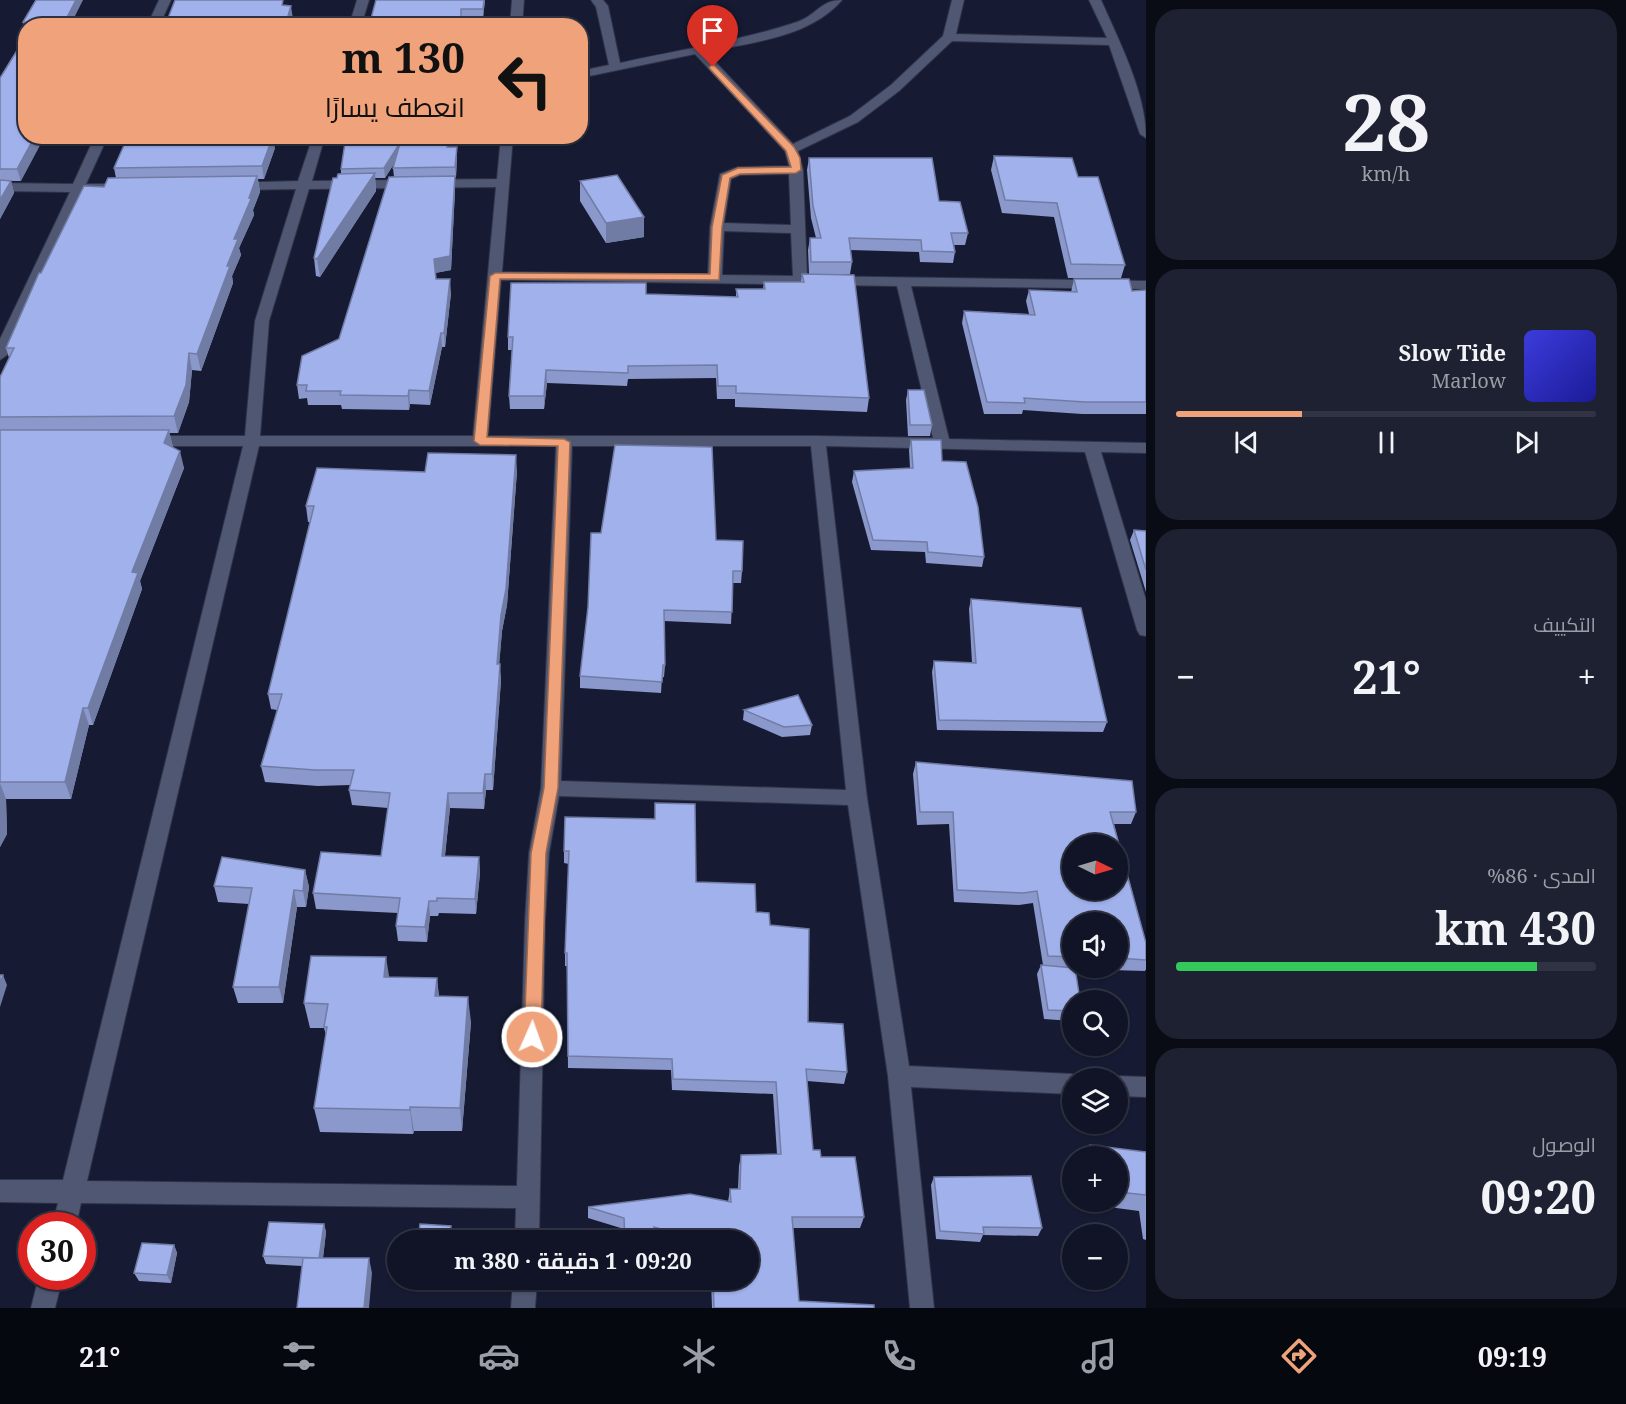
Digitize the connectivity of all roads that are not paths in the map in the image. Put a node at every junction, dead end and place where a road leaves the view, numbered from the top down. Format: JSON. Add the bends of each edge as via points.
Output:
{"nodes":[{"id":1,"x":165,"y":0,"type":"edge"},
{"id":2,"x":363,"y":0,"type":"edge"},
{"id":3,"x":518,"y":0,"type":"edge"},
{"id":4,"x":597,"y":0,"type":"edge"},
{"id":5,"x":836,"y":0,"type":"edge"},
{"id":6,"x":958,"y":0,"type":"edge"},
{"id":7,"x":1095,"y":0,"type":"edge"},
{"id":8,"x":157,"y":18,"type":"edge"},
{"id":9,"x":357,"y":18,"type":"edge"},
{"id":10,"x":517,"y":18,"type":"edge"},
{"id":11,"x":949,"y":37,"type":"junction"},
{"id":12,"x":1114,"y":42,"type":"junction"},
{"id":13,"x":698,"y":50,"type":"junction"},
{"id":14,"x":615,"y":68,"type":"junction"},
{"id":15,"x":588,"y":73,"type":"edge"},
{"id":16,"x":1146,"y":134,"type":"edge"},
{"id":17,"x":98,"y":144,"type":"edge"},
{"id":18,"x":316,"y":144,"type":"edge"},
{"id":19,"x":506,"y":144,"type":"edge"},
{"id":20,"x":790,"y":150,"type":"junction"},
{"id":21,"x":796,"y":170,"type":"junction"},
{"id":22,"x":504,"y":183,"type":"junction"},
{"id":23,"x":303,"y":185,"type":"junction"},
{"id":24,"x":220,"y":186,"type":"edge"},
{"id":25,"x":0,"y":187,"type":"edge"},
{"id":26,"x":78,"y":188,"type":"junction"},
{"id":27,"x":125,"y":188,"type":"edge"},
{"id":28,"x":717,"y":227,"type":"junction"},
{"id":29,"x":798,"y":229,"type":"junction"},
{"id":30,"x":495,"y":276,"type":"junction"},
{"id":31,"x":715,"y":278,"type":"junction"},
{"id":32,"x":800,"y":279,"type":"junction"},
{"id":33,"x":903,"y":281,"type":"junction"},
{"id":34,"x":1146,"y":285,"type":"edge"},
{"id":35,"x":0,"y":355,"type":"edge"},
{"id":36,"x":126,"y":441,"type":"edge"},
{"id":37,"x":252,"y":441,"type":"junction"},
{"id":38,"x":480,"y":441,"type":"junction"},
{"id":39,"x":818,"y":441,"type":"junction"},
{"id":40,"x":564,"y":442,"type":"junction"},
{"id":41,"x":942,"y":443,"type":"junction"},
{"id":42,"x":1092,"y":447,"type":"junction"},
{"id":43,"x":1146,"y":448,"type":"edge"},
{"id":44,"x":1146,"y":630,"type":"edge"},
{"id":45,"x":551,"y":788,"type":"junction"},
{"id":46,"x":857,"y":798,"type":"junction"},
{"id":47,"x":899,"y":1076,"type":"junction"},
{"id":48,"x":1062,"y":1084,"type":"edge"},
{"id":49,"x":1128,"y":1086,"type":"edge"},
{"id":50,"x":1146,"y":1087,"type":"edge"},
{"id":51,"x":0,"y":1191,"type":"edge"},
{"id":52,"x":72,"y":1191,"type":"junction"},
{"id":53,"x":529,"y":1197,"type":"junction"},
{"id":54,"x":67,"y":1212,"type":"edge"},
{"id":55,"x":527,"y":1230,"type":"edge"},
{"id":56,"x":48,"y":1290,"type":"edge"},
{"id":57,"x":524,"y":1290,"type":"edge"},
{"id":58,"x":43,"y":1308,"type":"edge"},
{"id":59,"x":523,"y":1308,"type":"edge"},
{"id":60,"x":922,"y":1308,"type":"edge"}],
"edges":[{"from":1,"to":8,"type":"street"},
{"from":2,"to":9,"type":"street"},
{"from":3,"to":10,"type":"street"},
{"from":4,"to":14,"type":"street","via":[[602,6]]},
{"from":5,"to":13,"type":"street","via":[[809,22]]},
{"from":6,"to":11,"type":"street"},
{"from":7,"to":12,"type":"street"},
{"from":11,"to":12,"type":"street"},
{"from":11,"to":20,"type":"street","via":[[895,88],[854,119]]},
{"from":12,"to":16,"type":"street"},
{"from":13,"to":14,"type":"street"},
{"from":13,"to":20,"type":"street"},
{"from":14,"to":15,"type":"street"},
{"from":17,"to":26,"type":"street"},
{"from":18,"to":23,"type":"street"},
{"from":19,"to":22,"type":"street"},
{"from":20,"to":21,"type":"street"},
{"from":21,"to":28,"type":"street","via":[[730,173],[725,177]]},
{"from":21,"to":29,"type":"street"},
{"from":22,"to":23,"type":"street"},
{"from":22,"to":30,"type":"street"},
{"from":23,"to":24,"type":"street"},
{"from":23,"to":37,"type":"street","via":[[262,321]]},
{"from":25,"to":26,"type":"street"},
{"from":26,"to":27,"type":"street"},
{"from":26,"to":35,"type":"street"},
{"from":28,"to":29,"type":"street"},
{"from":28,"to":31,"type":"street"},
{"from":29,"to":32,"type":"street"},
{"from":30,"to":31,"type":"street"},
{"from":30,"to":38,"type":"street"},
{"from":31,"to":32,"type":"street"},
{"from":32,"to":33,"type":"street"},
{"from":33,"to":34,"type":"street"},
{"from":33,"to":41,"type":"street"},
{"from":36,"to":37,"type":"street"},
{"from":37,"to":38,"type":"street"},
{"from":37,"to":52,"type":"street"},
{"from":38,"to":40,"type":"street"},
{"from":39,"to":40,"type":"street"},
{"from":39,"to":41,"type":"street"},
{"from":39,"to":46,"type":"street"},
{"from":40,"to":45,"type":"street"},
{"from":41,"to":42,"type":"street"},
{"from":42,"to":43,"type":"street"},
{"from":42,"to":44,"type":"street"},
{"from":45,"to":46,"type":"street"},
{"from":45,"to":53,"type":"street","via":[[539,853]]},
{"from":46,"to":47,"type":"street"},
{"from":47,"to":48,"type":"street"},
{"from":47,"to":60,"type":"street"},
{"from":49,"to":50,"type":"street"},
{"from":51,"to":52,"type":"street"},
{"from":52,"to":53,"type":"street"},
{"from":52,"to":54,"type":"street"},
{"from":53,"to":55,"type":"street"},
{"from":56,"to":58,"type":"street"},
{"from":57,"to":59,"type":"street"}]}
